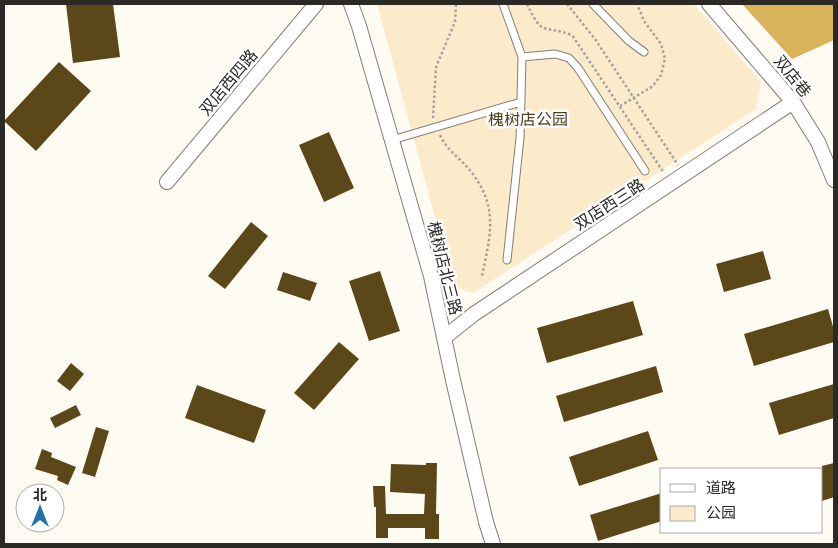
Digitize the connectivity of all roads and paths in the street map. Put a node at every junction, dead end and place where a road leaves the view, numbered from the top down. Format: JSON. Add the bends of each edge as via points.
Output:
{"nodes":[{"id":1,"x":316,"y":4,"type":"edge"},
{"id":2,"x":351,"y":4,"type":"edge"},
{"id":3,"x":456,"y":4,"type":"edge"},
{"id":4,"x":503,"y":4,"type":"edge"},
{"id":5,"x":567,"y":4,"type":"edge"},
{"id":6,"x":593,"y":4,"type":"edge"},
{"id":7,"x":709,"y":4,"type":"edge"},
{"id":8,"x":644,"y":52,"type":"dead end"},
{"id":9,"x":522,"y":57,"type":"junction"},
{"id":10,"x":521,"y":102,"type":"junction"},
{"id":11,"x":793,"y":102,"type":"junction"},
{"id":12,"x":436,"y":127,"type":"junction"},
{"id":13,"x":392,"y":140,"type":"junction"},
{"id":14,"x":645,"y":171,"type":"dead end"},
{"id":15,"x":684,"y":175,"type":"junction"},
{"id":16,"x":834,"y":180,"type":"edge"},
{"id":17,"x":167,"y":182,"type":"dead end"},
{"id":18,"x":507,"y":260,"type":"dead end"},
{"id":19,"x":482,"y":276,"type":"dead end"},
{"id":20,"x":445,"y":337,"type":"junction"},
{"id":21,"x":494,"y":544,"type":"edge"}],
"edges":[{"from":1,"to":17,"type":"street","name":"双店西四路"},
{"from":2,"to":13,"type":"street","name":"槐树店北三路"},
{"from":3,"to":12,"type":"path","via":[[455,22],[436,67],[433,119]]},
{"from":4,"to":9,"type":"lane"},
{"from":5,"to":15,"type":"path","via":[[595,39]]},
{"from":6,"to":8,"type":"lane"},
{"from":7,"to":11,"type":"street","name":"双店巷"},
{"from":9,"to":10,"type":"lane"},
{"from":9,"to":14,"type":"lane","via":[[555,54],[569,58]]},
{"from":10,"to":12,"type":"lane"},
{"from":10,"to":18,"type":"lane"},
{"from":11,"to":15,"type":"street","name":"双店西三路"},
{"from":11,"to":16,"type":"street","name":"双店巷","via":[[818,142]]},
{"from":12,"to":13,"type":"lane"},
{"from":12,"to":19,"type":"path","via":[[444,144],[472,172],[487,197],[491,230]]},
{"from":13,"to":20,"type":"street","name":"槐树店北三路"},
{"from":15,"to":20,"type":"street","name":"双店西三路","via":[[474,314]]},
{"from":20,"to":21,"type":"street","name":"槐树店北三路"}]}
